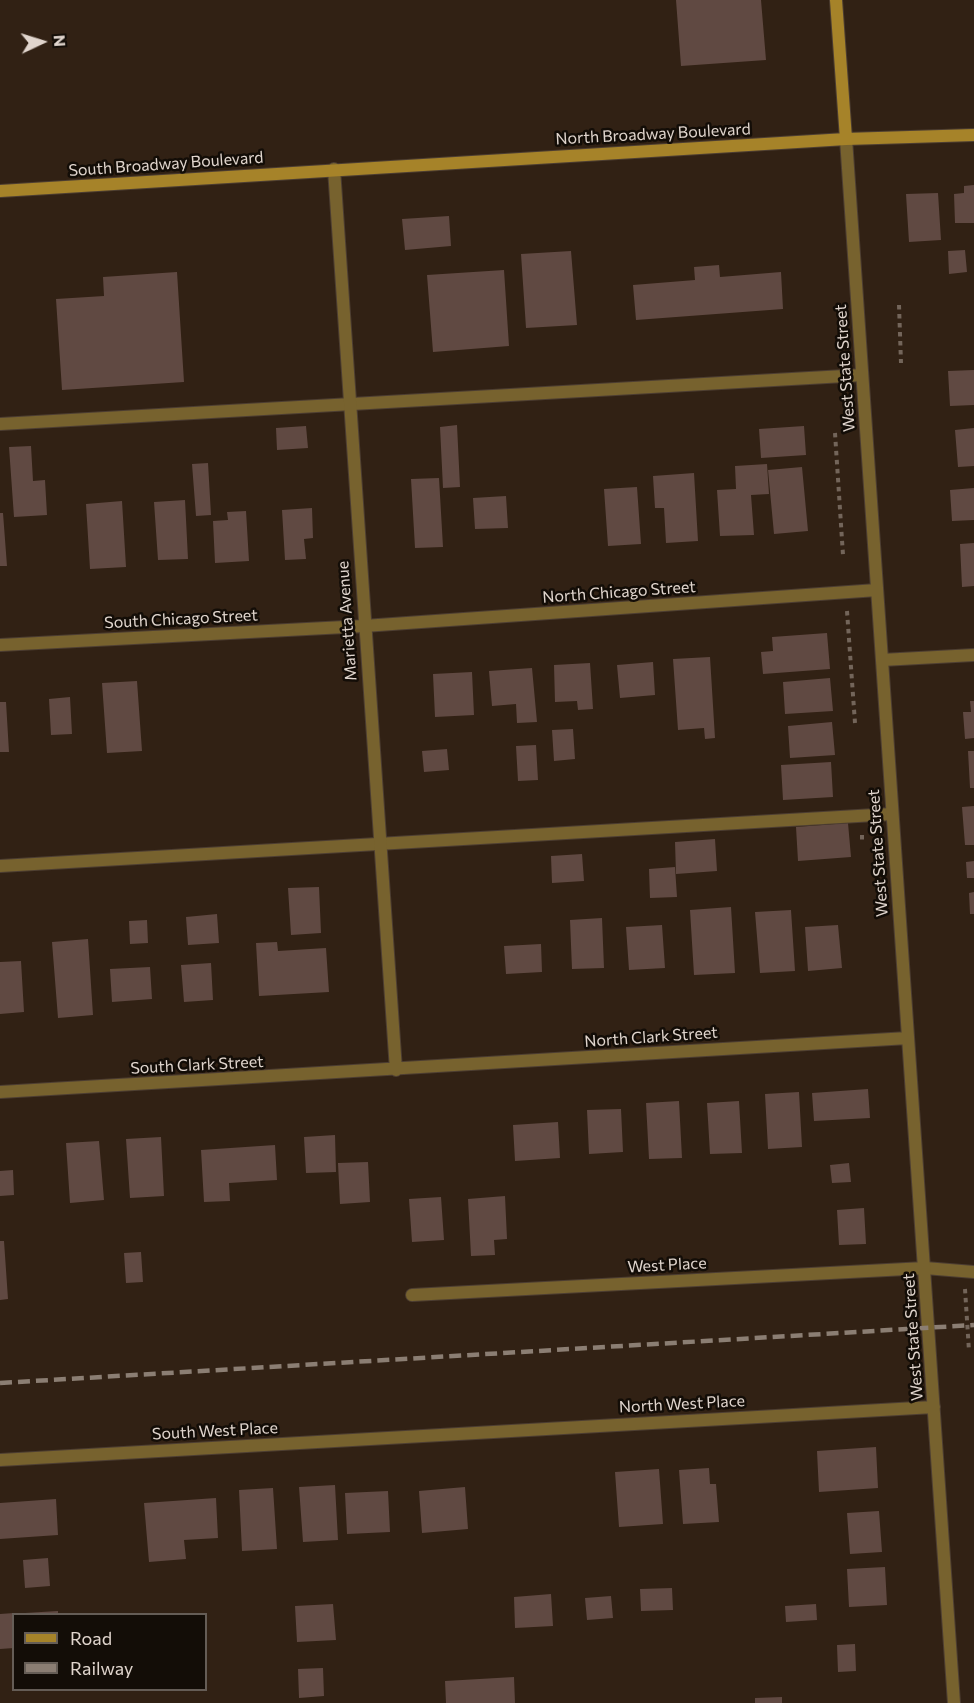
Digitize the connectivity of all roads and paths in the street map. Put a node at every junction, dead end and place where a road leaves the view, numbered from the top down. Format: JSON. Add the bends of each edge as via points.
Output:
{"nodes":[{"id":1,"x":836,"y":0,"type":"edge"},
{"id":2,"x":974,"y":135,"type":"edge"},
{"id":3,"x":846,"y":139,"type":"junction"},
{"id":4,"x":333,"y":169,"type":"junction"},
{"id":5,"x":0,"y":191,"type":"edge"},
{"id":6,"x":899,"y":305,"type":"dead end"},
{"id":7,"x":901,"y":363,"type":"dead end"},
{"id":8,"x":862,"y":375,"type":"junction"},
{"id":9,"x":349,"y":404,"type":"junction"},
{"id":10,"x":0,"y":424,"type":"edge"},
{"id":11,"x":835,"y":433,"type":"dead end"},
{"id":12,"x":843,"y":555,"type":"dead end"},
{"id":13,"x":877,"y":590,"type":"junction"},
{"id":14,"x":845,"y":592,"type":"junction"},
{"id":15,"x":364,"y":626,"type":"junction"},
{"id":16,"x":0,"y":645,"type":"edge"},
{"id":17,"x":974,"y":655,"type":"edge"},
{"id":18,"x":882,"y":660,"type":"junction"},
{"id":19,"x":855,"y":723,"type":"dead end"},
{"id":20,"x":892,"y":814,"type":"junction"},
{"id":21,"x":380,"y":844,"type":"junction"},
{"id":22,"x":0,"y":866,"type":"edge"},
{"id":23,"x":908,"y":1038,"type":"junction"},
{"id":24,"x":396,"y":1070,"type":"junction"},
{"id":25,"x":0,"y":1092,"type":"edge"},
{"id":26,"x":925,"y":1268,"type":"junction"},
{"id":27,"x":969,"y":1273,"type":"edge"},
{"id":28,"x":412,"y":1294,"type":"dead end"},
{"id":29,"x":969,"y":1351,"type":"dead end"},
{"id":30,"x":934,"y":1407,"type":"junction"},
{"id":31,"x":432,"y":1434,"type":"joint"},
{"id":32,"x":0,"y":1460,"type":"edge"},
{"id":33,"x":954,"y":1703,"type":"edge"}],
"edges":[{"from":1,"to":3,"type":"main road","name":"West State Street"},
{"from":2,"to":3,"type":"main road","name":"North Broadway Boulevard"},
{"from":3,"to":4,"type":"main road","name":"North Broadway Boulevard"},
{"from":3,"to":8,"type":"street","name":"West State Street"},
{"from":4,"to":5,"type":"main road","name":"South Broadway Boulevard"},
{"from":4,"to":9,"type":"street","name":"Marietta Avenue"},
{"from":6,"to":7,"type":"path"},
{"from":8,"to":9,"type":"street"},
{"from":8,"to":13,"type":"street","name":"West State Street"},
{"from":9,"to":10,"type":"street"},
{"from":9,"to":15,"type":"street","name":"Marietta Avenue"},
{"from":11,"to":12,"type":"path"},
{"from":13,"to":14,"type":"street","name":"North Chicago Street"},
{"from":13,"to":18,"type":"street","name":"West State Street"},
{"from":14,"to":15,"type":"street","name":"North Chicago Street"},
{"from":14,"to":19,"type":"path"},
{"from":15,"to":16,"type":"street","name":"South Chicago Street"},
{"from":15,"to":21,"type":"street","name":"Marietta Avenue"},
{"from":17,"to":18,"type":"street"},
{"from":18,"to":20,"type":"street","name":"West State Street"},
{"from":20,"to":21,"type":"street"},
{"from":20,"to":23,"type":"street","name":"West State Street"},
{"from":21,"to":22,"type":"street"},
{"from":21,"to":24,"type":"street","name":"Marietta Avenue"},
{"from":23,"to":24,"type":"street","name":"North Clark Street"},
{"from":23,"to":26,"type":"street","name":"West State Street"},
{"from":24,"to":25,"type":"street","name":"South Clark Street"},
{"from":26,"to":27,"type":"street","name":"West Place"},
{"from":26,"to":28,"type":"street","name":"West Place"},
{"from":26,"to":30,"type":"street","name":"West State Street"},
{"from":27,"to":29,"type":"path"},
{"from":30,"to":31,"type":"street","name":"North West Place"},
{"from":30,"to":33,"type":"street","name":"West State Street"},
{"from":31,"to":32,"type":"street","name":"South West Place"}]}
